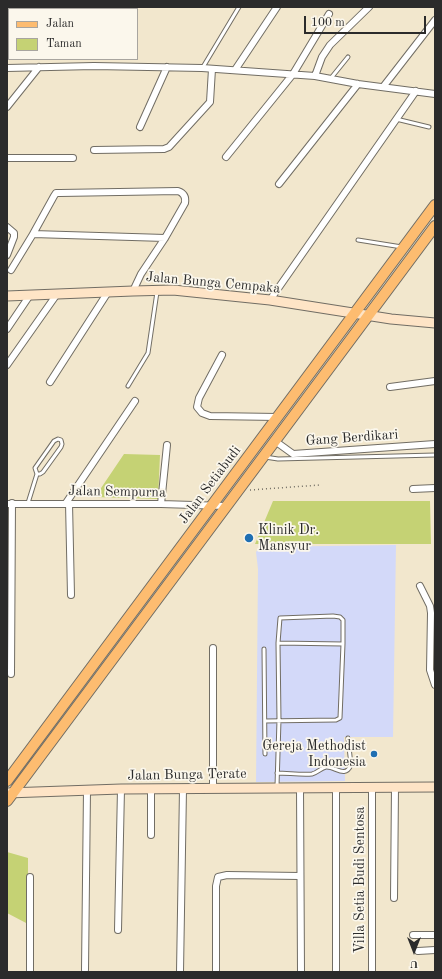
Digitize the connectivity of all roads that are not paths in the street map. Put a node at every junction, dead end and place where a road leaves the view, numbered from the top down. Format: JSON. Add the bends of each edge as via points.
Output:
{"nodes":[{"id":1,"x":239,"y":7,"type":"edge"},
{"id":2,"x":277,"y":7,"type":"edge"},
{"id":3,"x":369,"y":7,"type":"edge"},
{"id":4,"x":329,"y":14,"type":"dead end"},
{"id":5,"x":435,"y":20,"type":"edge"},
{"id":6,"x":348,"y":57,"type":"dead end"},
{"id":7,"x":39,"y":67,"type":"junction"},
{"id":8,"x":167,"y":67,"type":"junction"},
{"id":9,"x":7,"y":68,"type":"edge"},
{"id":10,"x":202,"y":68,"type":"junction"},
{"id":11,"x":212,"y":69,"type":"junction"},
{"id":12,"x":235,"y":70,"type":"junction"},
{"id":13,"x":293,"y":74,"type":"junction"},
{"id":14,"x":315,"y":76,"type":"junction"},
{"id":15,"x":330,"y":79,"type":"junction"},
{"id":16,"x":358,"y":84,"type":"junction"},
{"id":17,"x":383,"y":87,"type":"junction"},
{"id":18,"x":416,"y":91,"type":"junction"},
{"id":19,"x":435,"y":94,"type":"edge"},
{"id":20,"x":7,"y":107,"type":"edge"},
{"id":21,"x":396,"y":119,"type":"junction"},
{"id":22,"x":140,"y":127,"type":"dead end"},
{"id":23,"x":429,"y":127,"type":"dead end"},
{"id":24,"x":94,"y":150,"type":"dead end"},
{"id":25,"x":226,"y":157,"type":"dead end"},
{"id":26,"x":7,"y":158,"type":"edge"},
{"id":27,"x":73,"y":158,"type":"dead end"},
{"id":28,"x":279,"y":184,"type":"dead end"},
{"id":29,"x":435,"y":205,"type":"edge"},
{"id":30,"x":431,"y":219,"type":"edge"},
{"id":31,"x":7,"y":227,"type":"edge"},
{"id":32,"x":33,"y":234,"type":"junction"},
{"id":33,"x":165,"y":238,"type":"junction"},
{"id":34,"x":358,"y":240,"type":"dead end"},
{"id":35,"x":404,"y":248,"type":"junction"},
{"id":36,"x":7,"y":255,"type":"edge"},
{"id":37,"x":11,"y":270,"type":"dead end"},
{"id":38,"x":133,"y":291,"type":"junction"},
{"id":39,"x":158,"y":291,"type":"junction"},
{"id":40,"x":108,"y":292,"type":"junction"},
{"id":41,"x":57,"y":294,"type":"junction"},
{"id":42,"x":30,"y":295,"type":"junction"},
{"id":43,"x":7,"y":296,"type":"edge"},
{"id":44,"x":270,"y":300,"type":"junction"},
{"id":45,"x":354,"y":314,"type":"junction"},
{"id":46,"x":368,"y":316,"type":"junction"},
{"id":47,"x":435,"y":323,"type":"edge"},
{"id":48,"x":7,"y":329,"type":"edge"},
{"id":49,"x":222,"y":355,"type":"dead end"},
{"id":50,"x":7,"y":365,"type":"edge"},
{"id":51,"x":435,"y":381,"type":"edge"},
{"id":52,"x":50,"y":382,"type":"dead end"},
{"id":53,"x":128,"y":386,"type":"dead end"},
{"id":54,"x":390,"y":387,"type":"dead end"},
{"id":55,"x":135,"y":401,"type":"dead end"},
{"id":56,"x":278,"y":417,"type":"junction"},
{"id":57,"x":275,"y":441,"type":"junction"},
{"id":58,"x":435,"y":444,"type":"edge"},
{"id":59,"x":167,"y":445,"type":"dead end"},
{"id":60,"x":435,"y":455,"type":"edge"},
{"id":61,"x":263,"y":457,"type":"junction"},
{"id":62,"x":37,"y":474,"type":"junction"},
{"id":63,"x":435,"y":488,"type":"edge"},
{"id":64,"x":413,"y":489,"type":"dead end"},
{"id":65,"x":28,"y":503,"type":"junction"},
{"id":66,"x":68,"y":503,"type":"junction"},
{"id":67,"x":10,"y":504,"type":"edge"},
{"id":68,"x":161,"y":504,"type":"junction"},
{"id":69,"x":212,"y":505,"type":"junction"},
{"id":70,"x":226,"y":506,"type":"junction"},
{"id":71,"x":420,"y":586,"type":"dead end"},
{"id":72,"x":71,"y":596,"type":"dead end"},
{"id":73,"x":278,"y":643,"type":"junction"},
{"id":74,"x":343,"y":644,"type":"junction"},
{"id":75,"x":213,"y":648,"type":"dead end"},
{"id":76,"x":264,"y":649,"type":"dead end"},
{"id":77,"x":10,"y":674,"type":"dead end"},
{"id":78,"x":435,"y":685,"type":"edge"},
{"id":79,"x":279,"y":720,"type":"junction"},
{"id":80,"x":265,"y":721,"type":"junction"},
{"id":81,"x":348,"y":738,"type":"dead end"},
{"id":82,"x":265,"y":754,"type":"dead end"},
{"id":83,"x":277,"y":773,"type":"junction"},
{"id":84,"x":7,"y":781,"type":"edge"},
{"id":85,"x":435,"y":786,"type":"edge"},
{"id":86,"x":372,"y":787,"type":"junction"},
{"id":87,"x":395,"y":787,"type":"junction"},
{"id":88,"x":276,"y":788,"type":"junction"},
{"id":89,"x":300,"y":788,"type":"junction"},
{"id":90,"x":336,"y":788,"type":"junction"},
{"id":91,"x":151,"y":789,"type":"junction"},
{"id":92,"x":183,"y":789,"type":"junction"},
{"id":93,"x":213,"y":789,"type":"junction"},
{"id":94,"x":87,"y":790,"type":"junction"},
{"id":95,"x":122,"y":790,"type":"junction"},
{"id":96,"x":9,"y":796,"type":"edge"},
{"id":97,"x":151,"y":835,"type":"dead end"},
{"id":98,"x":300,"y":876,"type":"junction"},
{"id":99,"x":30,"y":877,"type":"dead end"},
{"id":100,"x":394,"y":898,"type":"dead end"},
{"id":101,"x":118,"y":930,"type":"dead end"},
{"id":102,"x":413,"y":935,"type":"dead end"},
{"id":103,"x":435,"y":935,"type":"edge"},
{"id":104,"x":435,"y":950,"type":"edge"},
{"id":105,"x":418,"y":951,"type":"dead end"},
{"id":106,"x":85,"y":970,"type":"dead end"},
{"id":107,"x":30,"y":972,"type":"edge"},
{"id":108,"x":180,"y":972,"type":"edge"},
{"id":109,"x":216,"y":972,"type":"edge"},
{"id":110,"x":301,"y":972,"type":"edge"},
{"id":111,"x":336,"y":972,"type":"edge"},
{"id":112,"x":372,"y":972,"type":"edge"}],
"edges":[{"from":1,"to":10,"type":"lane"},
{"from":2,"to":12,"type":"street"},
{"from":3,"to":14,"type":"street","via":[[330,45]]},
{"from":4,"to":13,"type":"street"},
{"from":5,"to":17,"type":"street"},
{"from":6,"to":15,"type":"lane"},
{"from":7,"to":8,"type":"street"},
{"from":7,"to":9,"type":"street"},
{"from":7,"to":20,"type":"street"},
{"from":8,"to":10,"type":"street"},
{"from":8,"to":22,"type":"street"},
{"from":10,"to":11,"type":"street"},
{"from":11,"to":12,"type":"street"},
{"from":11,"to":24,"type":"street","via":[[210,102],[169,147]]},
{"from":12,"to":13,"type":"street"},
{"from":13,"to":14,"type":"street"},
{"from":13,"to":25,"type":"street"},
{"from":14,"to":15,"type":"street"},
{"from":15,"to":16,"type":"street"},
{"from":16,"to":17,"type":"street"},
{"from":16,"to":28,"type":"street"},
{"from":17,"to":18,"type":"street"},
{"from":18,"to":19,"type":"street"},
{"from":18,"to":21,"type":"street"},
{"from":21,"to":23,"type":"lane"},
{"from":21,"to":44,"type":"street"},
{"from":26,"to":27,"type":"street"},
{"from":29,"to":30,"type":"main road","name":"Jalan Setiabudi"},
{"from":30,"to":35,"type":"main road","name":"Jalan Setiabudi"},
{"from":30,"to":46,"type":"main road","name":"Jalan Setiabudi"},
{"from":31,"to":36,"type":"street","via":[[14,233],[14,237]]},
{"from":32,"to":33,"type":"street"},
{"from":32,"to":33,"type":"street","via":[[56,193],[178,191],[186,199],[185,203]]},
{"from":32,"to":37,"type":"street"},
{"from":33,"to":38,"type":"street"},
{"from":34,"to":35,"type":"lane"},
{"from":35,"to":45,"type":"main road","name":"Jalan Setiabudi"},
{"from":38,"to":39,"type":"street","name":"Jalan Bunga Cempaka"},
{"from":38,"to":40,"type":"street","name":"Jalan Bunga Cempaka"},
{"from":39,"to":44,"type":"street","name":"Jalan Bunga Cempaka","via":[[173,290]]},
{"from":39,"to":53,"type":"lane","via":[[148,354]]},
{"from":40,"to":41,"type":"street","name":"Jalan Bunga Cempaka"},
{"from":40,"to":52,"type":"street"},
{"from":41,"to":42,"type":"street","name":"Jalan Bunga Cempaka"},
{"from":41,"to":50,"type":"street"},
{"from":42,"to":43,"type":"street","name":"Jalan Bunga Cempaka"},
{"from":42,"to":48,"type":"street"},
{"from":44,"to":45,"type":"street","name":"Jalan Bunga Cempaka"},
{"from":45,"to":46,"type":"street","name":"Jalan Bunga Cempaka"},
{"from":45,"to":56,"type":"main road","name":"Jalan Setiabudi"},
{"from":46,"to":47,"type":"street","name":"Jalan Bunga Cempaka"},
{"from":46,"to":57,"type":"main road","name":"Jalan Setiabudi"},
{"from":49,"to":56,"type":"street","via":[[199,398],[197,407],[202,413],[210,416]]},
{"from":51,"to":54,"type":"street"},
{"from":55,"to":66,"type":"street"},
{"from":56,"to":69,"type":"main road","name":"Jalan Setiabudi"},
{"from":57,"to":58,"type":"street","name":"Gang Berdikari","via":[[293,454]]},
{"from":57,"to":61,"type":"main road","name":"Jalan Setiabudi"},
{"from":59,"to":68,"type":"street"},
{"from":60,"to":61,"type":"lane"},
{"from":61,"to":70,"type":"main road","name":"Jalan Setiabudi"},
{"from":62,"to":62,"type":"lane","via":[[35,468],[54,441],[61,440],[62,444],[57,453],[43,472]]},
{"from":62,"to":65,"type":"lane"},
{"from":63,"to":64,"type":"street"},
{"from":65,"to":66,"type":"street","name":"Jalan Sempurna"},
{"from":65,"to":67,"type":"street","name":"Jalan Sempurna"},
{"from":66,"to":68,"type":"street","name":"Jalan Sempurna"},
{"from":66,"to":72,"type":"street"},
{"from":67,"to":77,"type":"street"},
{"from":68,"to":69,"type":"street","name":"Jalan Sempurna"},
{"from":69,"to":70,"type":"street","name":"Jalan Sempurna"},
{"from":69,"to":84,"type":"main road","name":"Jalan Setiabudi"},
{"from":70,"to":96,"type":"main road","name":"Jalan Setiabudi"},
{"from":71,"to":78,"type":"street","via":[[430,606],[430,670]]},
{"from":73,"to":74,"type":"lane"},
{"from":73,"to":74,"type":"lane","via":[[280,618],[334,616],[343,620]]},
{"from":73,"to":79,"type":"lane"},
{"from":74,"to":79,"type":"lane","via":[[340,718]]},
{"from":75,"to":93,"type":"street"},
{"from":76,"to":80,"type":"lane"},
{"from":79,"to":80,"type":"lane"},
{"from":79,"to":83,"type":"lane"},
{"from":80,"to":82,"type":"lane"},
{"from":81,"to":83,"type":"lane","via":[[351,765],[345,771],[325,767],[311,774]]},
{"from":83,"to":88,"type":"lane"},
{"from":85,"to":87,"type":"street","name":"Jalan Bunga Terate"},
{"from":86,"to":87,"type":"street","name":"Jalan Bunga Terate"},
{"from":86,"to":90,"type":"street","name":"Jalan Bunga Terate"},
{"from":86,"to":112,"type":"street","name":"Villa Setia Budi Sentosa"},
{"from":87,"to":100,"type":"street"},
{"from":88,"to":89,"type":"street","name":"Jalan Bunga Terate"},
{"from":88,"to":93,"type":"street","name":"Jalan Bunga Terate"},
{"from":89,"to":90,"type":"street","name":"Jalan Bunga Terate"},
{"from":89,"to":98,"type":"street"},
{"from":90,"to":111,"type":"street","name":"Villa Setia Budi Sentosa"},
{"from":91,"to":92,"type":"street","name":"Jalan Bunga Terate"},
{"from":91,"to":95,"type":"street","name":"Jalan Bunga Terate"},
{"from":91,"to":97,"type":"street"},
{"from":92,"to":93,"type":"street","name":"Jalan Bunga Terate"},
{"from":92,"to":108,"type":"street"},
{"from":94,"to":95,"type":"street","name":"Jalan Bunga Terate"},
{"from":94,"to":96,"type":"street","name":"Jalan Bunga Terate"},
{"from":94,"to":106,"type":"street"},
{"from":95,"to":101,"type":"street"},
{"from":98,"to":109,"type":"street","via":[[218,877]]},
{"from":98,"to":110,"type":"street"},
{"from":99,"to":107,"type":"street"},
{"from":102,"to":103,"type":"street"},
{"from":104,"to":105,"type":"street"}]}
